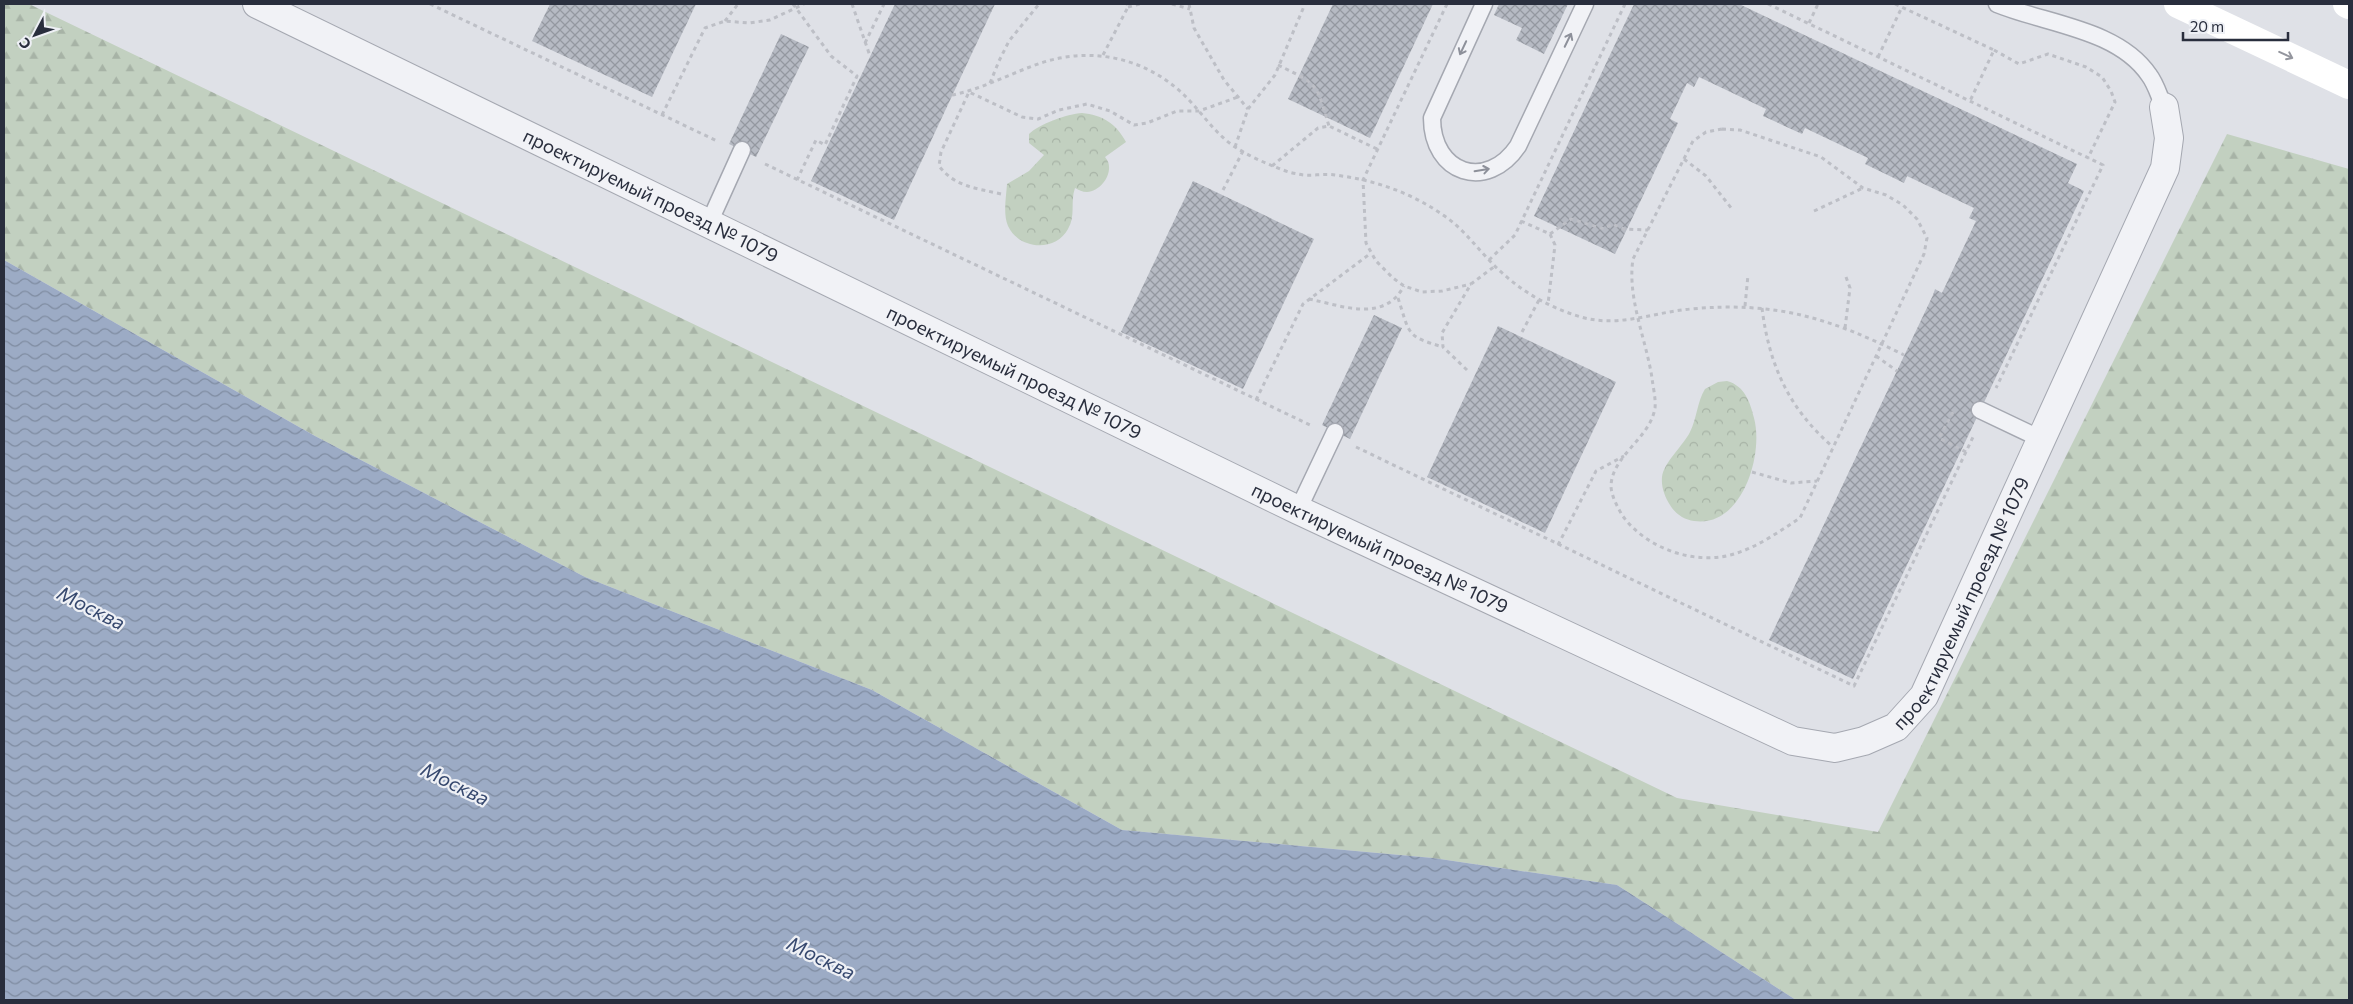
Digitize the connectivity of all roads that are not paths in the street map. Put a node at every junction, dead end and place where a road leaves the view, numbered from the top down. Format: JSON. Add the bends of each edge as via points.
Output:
{"nodes":[{"id":1,"x":257,"y":4,"type":"edge"},
{"id":2,"x":1484,"y":4,"type":"edge"},
{"id":3,"x":1585,"y":4,"type":"edge"},
{"id":4,"x":1997,"y":4,"type":"edge"},
{"id":5,"x":2178,"y":4,"type":"edge"},
{"id":6,"x":2349,"y":85,"type":"edge"},
{"id":7,"x":2164,"y":106,"type":"joint"},
{"id":8,"x":741,"y":151,"type":"road end"},
{"id":9,"x":709,"y":223,"type":"junction"},
{"id":10,"x":1982,"y":412,"type":"road end"},
{"id":11,"x":1334,"y":434,"type":"road end"},
{"id":12,"x":2041,"y":439,"type":"junction"},
{"id":13,"x":1298,"y":510,"type":"junction"}],
"edges":[{"from":1,"to":9,"type":"street","name":"проектируемый проезд № 1079"},
{"from":2,"to":3,"type":"lane","one_way":true,"via":[[1432,118],[1436,148],[1445,160],[1472,172],[1499,166],[1518,146]]},
{"from":4,"to":7,"type":"lane","via":[[2091,34],[2130,54],[2150,75]]},
{"from":5,"to":6,"type":"main road","one_way":true},
{"from":7,"to":12,"type":"street","name":"проектируемый проезд № 1079","via":[[2169,138],[2165,168]]},
{"from":8,"to":9,"type":"lane"},
{"from":9,"to":13,"type":"street","name":"проектируемый проезд № 1079"},
{"from":10,"to":12,"type":"lane"},
{"from":11,"to":13,"type":"lane"},
{"from":12,"to":13,"type":"street","name":"проектируемый проезд № 1079","via":[[1924,696],[1896,727],[1864,741],[1835,748],[1793,741]]}]}
